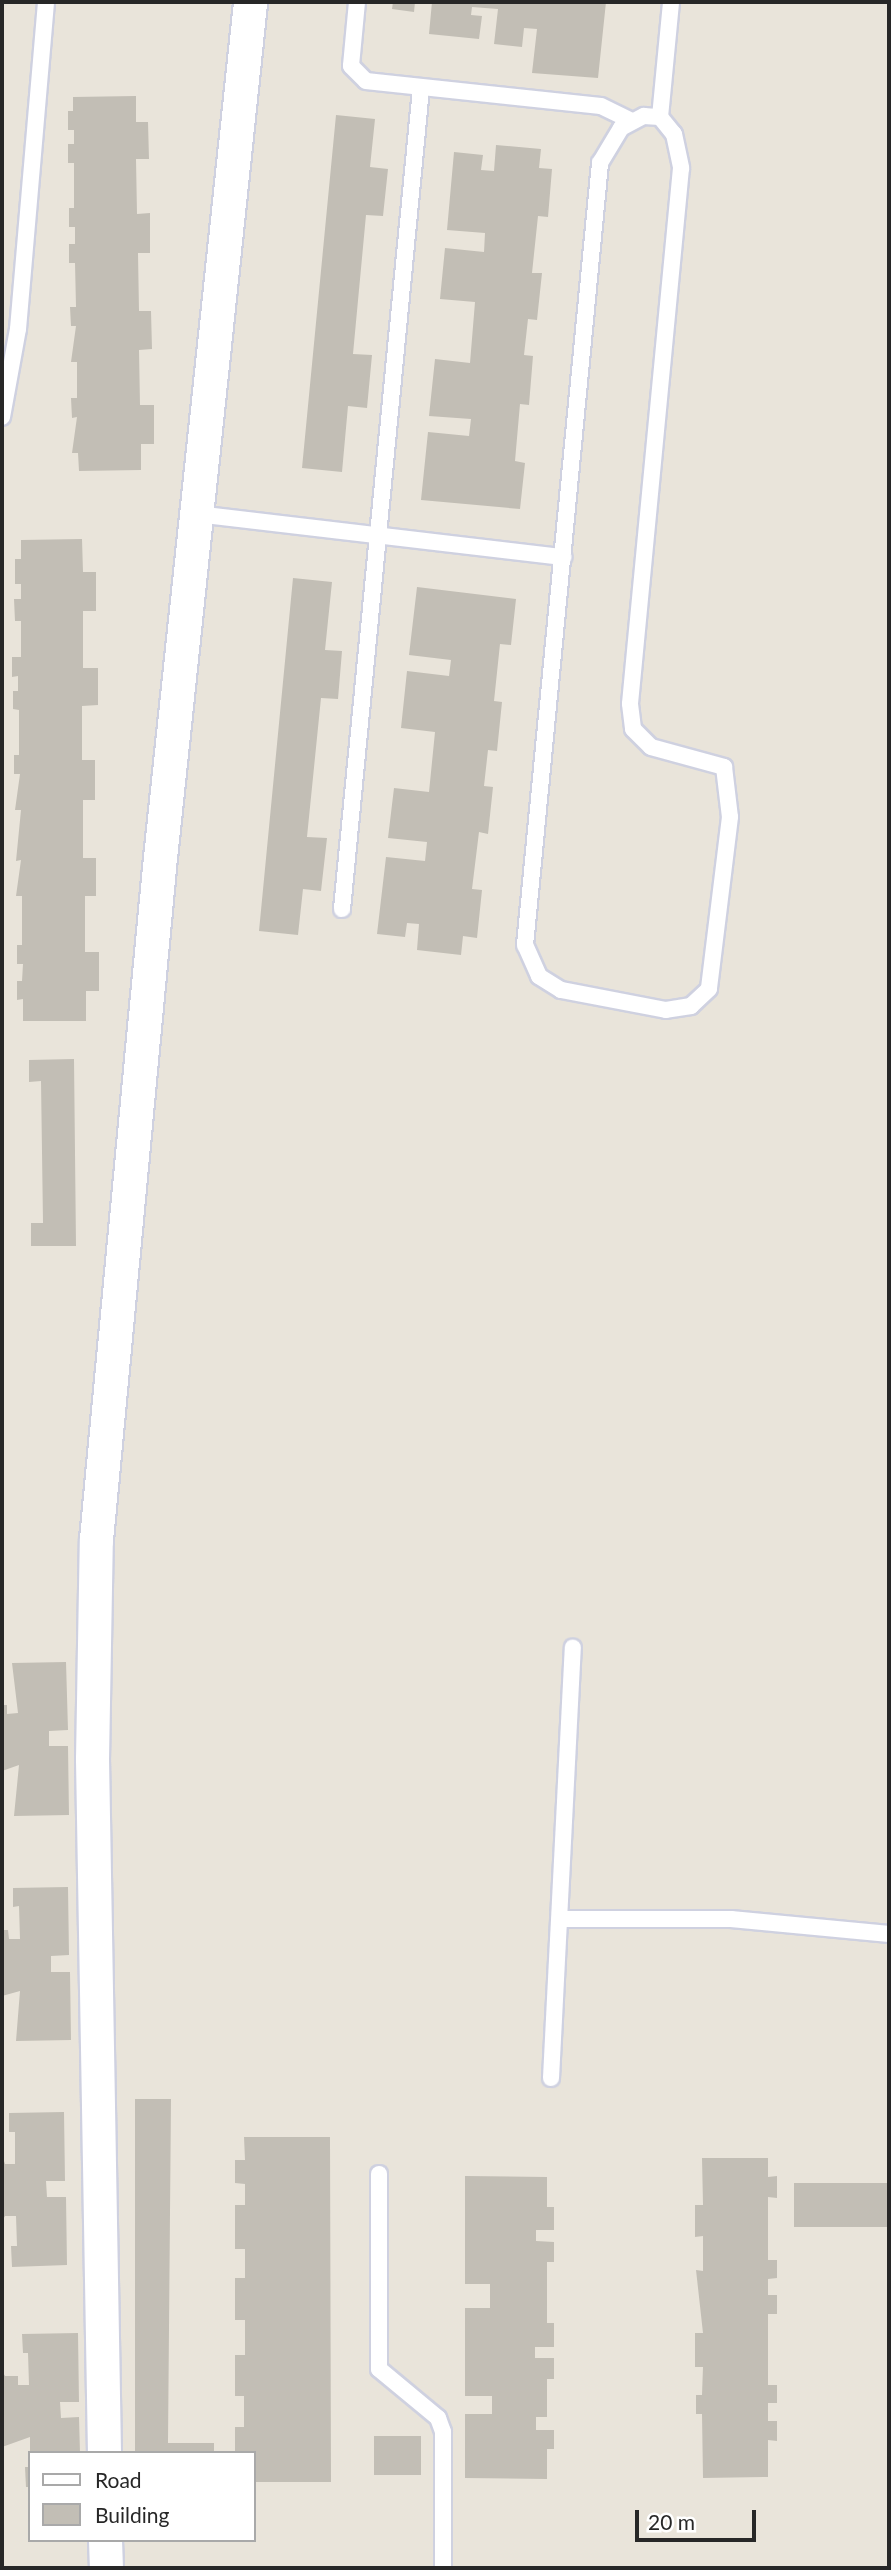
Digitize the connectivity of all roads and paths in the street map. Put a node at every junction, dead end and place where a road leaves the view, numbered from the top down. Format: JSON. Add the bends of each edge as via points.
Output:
{"nodes":[{"id":1,"x":46,"y":2,"type":"edge"},
{"id":2,"x":250,"y":2,"type":"edge"},
{"id":3,"x":357,"y":2,"type":"edge"},
{"id":4,"x":671,"y":2,"type":"edge"},
{"id":5,"x":421,"y":88,"type":"junction"},
{"id":6,"x":660,"y":117,"type":"junction"},
{"id":7,"x":632,"y":121,"type":"junction"},
{"id":8,"x":2,"y":417,"type":"edge"},
{"id":9,"x":197,"y":514,"type":"junction"},
{"id":10,"x":378,"y":536,"type":"junction"},
{"id":11,"x":563,"y":556,"type":"junction"},
{"id":12,"x":342,"y":909,"type":"dead end"},
{"id":13,"x":573,"y":1648,"type":"dead end"},
{"id":14,"x":562,"y":1919,"type":"junction"},
{"id":15,"x":889,"y":1934,"type":"edge"},
{"id":16,"x":551,"y":2078,"type":"dead end"},
{"id":17,"x":379,"y":2174,"type":"dead end"},
{"id":18,"x":104,"y":2451,"type":"edge"},
{"id":19,"x":105,"y":2542,"type":"edge"},
{"id":20,"x":106,"y":2568,"type":"edge"},
{"id":21,"x":443,"y":2568,"type":"edge"}],
"edges":[{"from":1,"to":8,"type":"lane","via":[[18,329]]},
{"from":2,"to":9,"type":"street"},
{"from":3,"to":5,"type":"lane","via":[[351,66],[366,81]]},
{"from":4,"to":6,"type":"lane"},
{"from":5,"to":7,"type":"lane","via":[[601,106]]},
{"from":5,"to":10,"type":"lane"},
{"from":6,"to":7,"type":"lane"},
{"from":6,"to":11,"type":"lane","via":[[674,134],[681,168],[631,704],[633,729],[640,741],[724,766],[728,778],[730,817],[709,989],[691,1006],[666,1010],[573,995],[539,975],[525,945]]},
{"from":7,"to":11,"type":"lane","via":[[621,128],[600,163]]},
{"from":9,"to":10,"type":"lane"},
{"from":9,"to":18,"type":"street","via":[[96,1539],[92,1759]]},
{"from":10,"to":11,"type":"lane"},
{"from":10,"to":12,"type":"lane"},
{"from":13,"to":14,"type":"lane"},
{"from":14,"to":15,"type":"lane","via":[[732,1919]]},
{"from":14,"to":16,"type":"lane"},
{"from":17,"to":21,"type":"lane","via":[[379,2369],[438,2418],[443,2432]]},
{"from":19,"to":20,"type":"street"}]}
